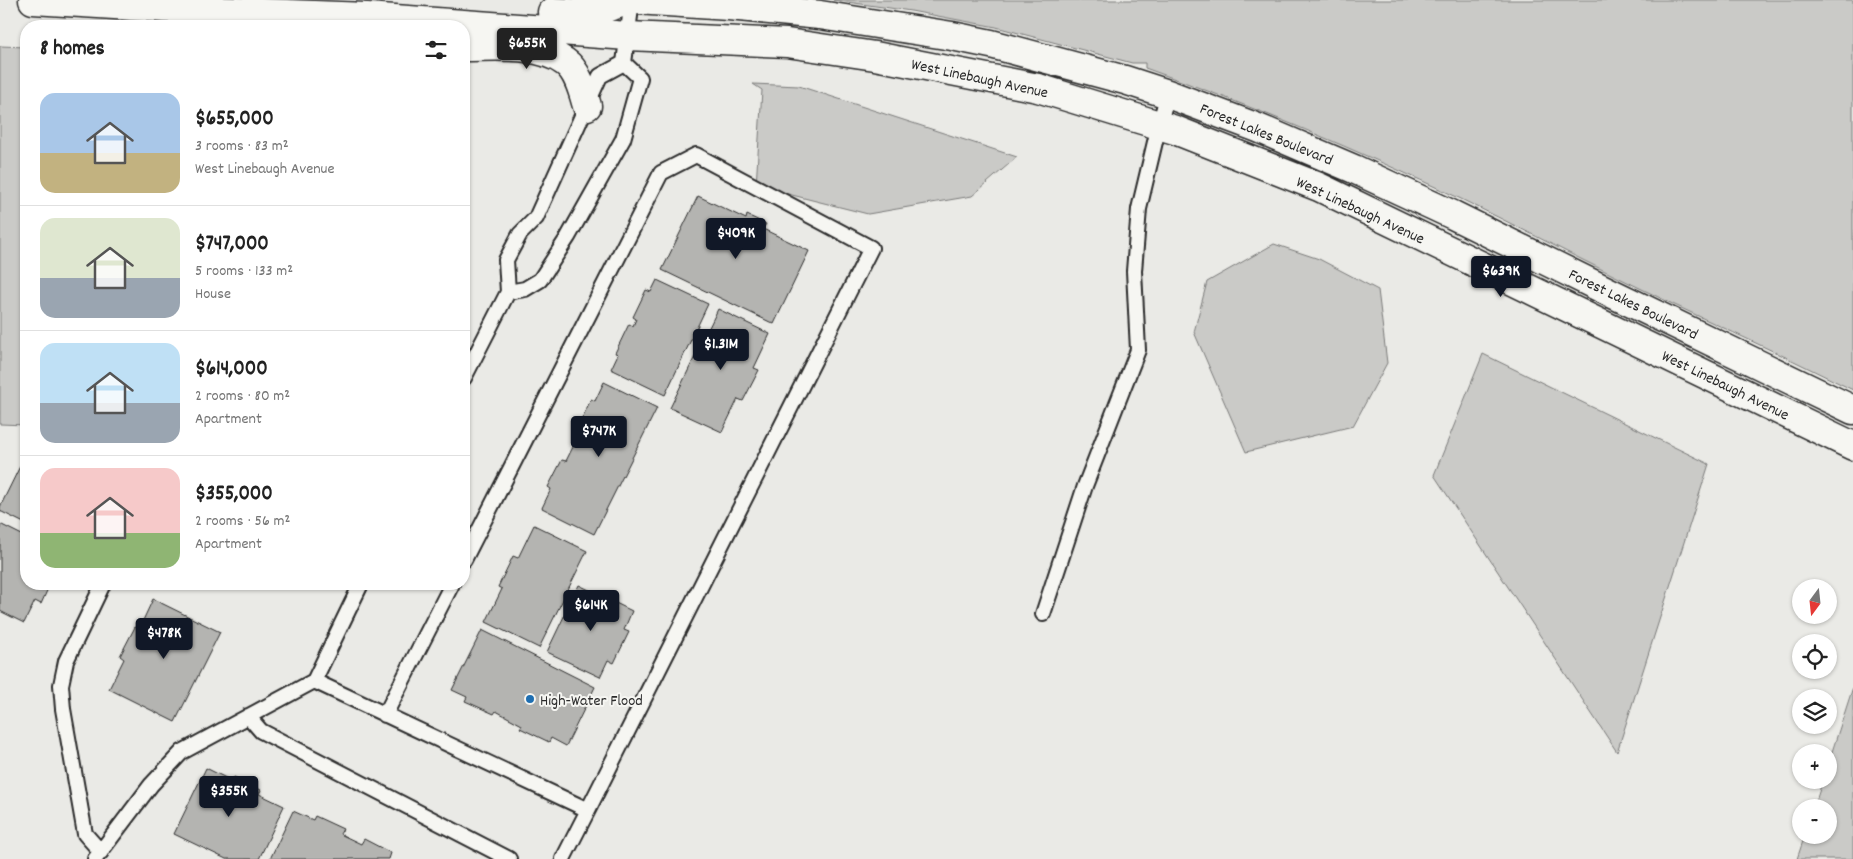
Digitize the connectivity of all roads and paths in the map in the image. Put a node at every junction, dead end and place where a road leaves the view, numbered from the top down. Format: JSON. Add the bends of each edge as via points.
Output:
{"nodes":[{"id":1,"x":33,"y":0,"type":"edge"},
{"id":2,"x":353,"y":0,"type":"edge"},
{"id":3,"x":633,"y":0,"type":"edge"},
{"id":4,"x":299,"y":7,"type":"edge"},
{"id":5,"x":328,"y":20,"type":"edge"},
{"id":6,"x":405,"y":20,"type":"edge"},
{"id":7,"x":470,"y":25,"type":"edge"},
{"id":8,"x":628,"y":36,"type":"junction"},
{"id":9,"x":470,"y":47,"type":"edge"},
{"id":10,"x":624,"y":63,"type":"junction"},
{"id":11,"x":1130,"y":81,"type":"junction"},
{"id":12,"x":1168,"y":94,"type":"junction"},
{"id":13,"x":587,"y":106,"type":"junction"},
{"id":14,"x":1158,"y":125,"type":"junction"},
{"id":15,"x":508,"y":292,"type":"junction"},
{"id":16,"x":470,"y":366,"type":"edge"},
{"id":17,"x":1853,"y":410,"type":"edge"},
{"id":18,"x":1853,"y":446,"type":"edge"},
{"id":19,"x":470,"y":548,"type":"edge"},
{"id":20,"x":99,"y":590,"type":"edge"},
{"id":21,"x":358,"y":590,"type":"edge"},
{"id":22,"x":449,"y":590,"type":"edge"},
{"id":23,"x":1043,"y":614,"type":"dead end"},
{"id":24,"x":314,"y":681,"type":"junction"},
{"id":25,"x":385,"y":715,"type":"junction"},
{"id":26,"x":248,"y":716,"type":"junction"},
{"id":27,"x":588,"y":810,"type":"junction"},
{"id":28,"x":98,"y":856,"type":"edge"},
{"id":29,"x":509,"y":859,"type":"edge"},
{"id":30,"x":563,"y":859,"type":"edge"}],
"edges":[{"from":1,"to":4,"type":"main road","name":"West Linebaugh Avenue","via":[[250,12]]},
{"from":2,"to":3,"type":"main road","via":[[585,14]]},
{"from":3,"to":8,"type":"lane"},
{"from":3,"to":11,"type":"main road","name":"Forest Lakes Boulevard","via":[[770,10],[907,28],[991,44]]},
{"from":4,"to":5,"type":"main road"},
{"from":4,"to":6,"type":"main road","name":"West Linebaugh Avenue"},
{"from":7,"to":8,"type":"main road","name":"West Linebaugh Avenue"},
{"from":8,"to":10,"type":"lane"},
{"from":8,"to":11,"type":"main road","via":[[646,25],[667,19],[727,21],[859,36],[958,53],[1079,82]]},
{"from":8,"to":14,"type":"main road","name":"West Linebaugh Avenue","via":[[787,43],[875,56],[1038,88]]},
{"from":9,"to":13,"type":"main road","via":[[530,49],[566,62],[576,75]]},
{"from":10,"to":13,"type":"lane","via":[[600,76]]},
{"from":10,"to":15,"type":"lane","via":[[640,78],[623,139],[540,280],[525,289]]},
{"from":11,"to":12,"type":"main road","name":"Forest Lakes Boulevard"},
{"from":12,"to":14,"type":"lane"},
{"from":12,"to":17,"type":"main road","name":"Forest Lakes Boulevard","via":[[1304,148],[1453,215]]},
{"from":13,"to":15,"type":"lane","via":[[536,218],[520,234],[506,260]]},
{"from":14,"to":18,"type":"main road","name":"West Linebaugh Avenue","via":[[1319,187]]},
{"from":14,"to":23,"type":"lane","via":[[1139,209],[1134,272],[1138,350],[1085,486]]},
{"from":15,"to":16,"type":"lane"},
{"from":19,"to":27,"type":"lane","via":[[661,173],[696,154],[871,248]]},
{"from":20,"to":28,"type":"lane","via":[[66,661],[61,685],[85,834]]},
{"from":21,"to":24,"type":"lane"},
{"from":22,"to":25,"type":"lane"},
{"from":24,"to":25,"type":"lane"},
{"from":24,"to":26,"type":"lane"},
{"from":25,"to":27,"type":"lane"},
{"from":26,"to":28,"type":"lane","via":[[182,752],[151,785]]},
{"from":26,"to":29,"type":"lane","via":[[261,731]]},
{"from":27,"to":30,"type":"lane"}]}
